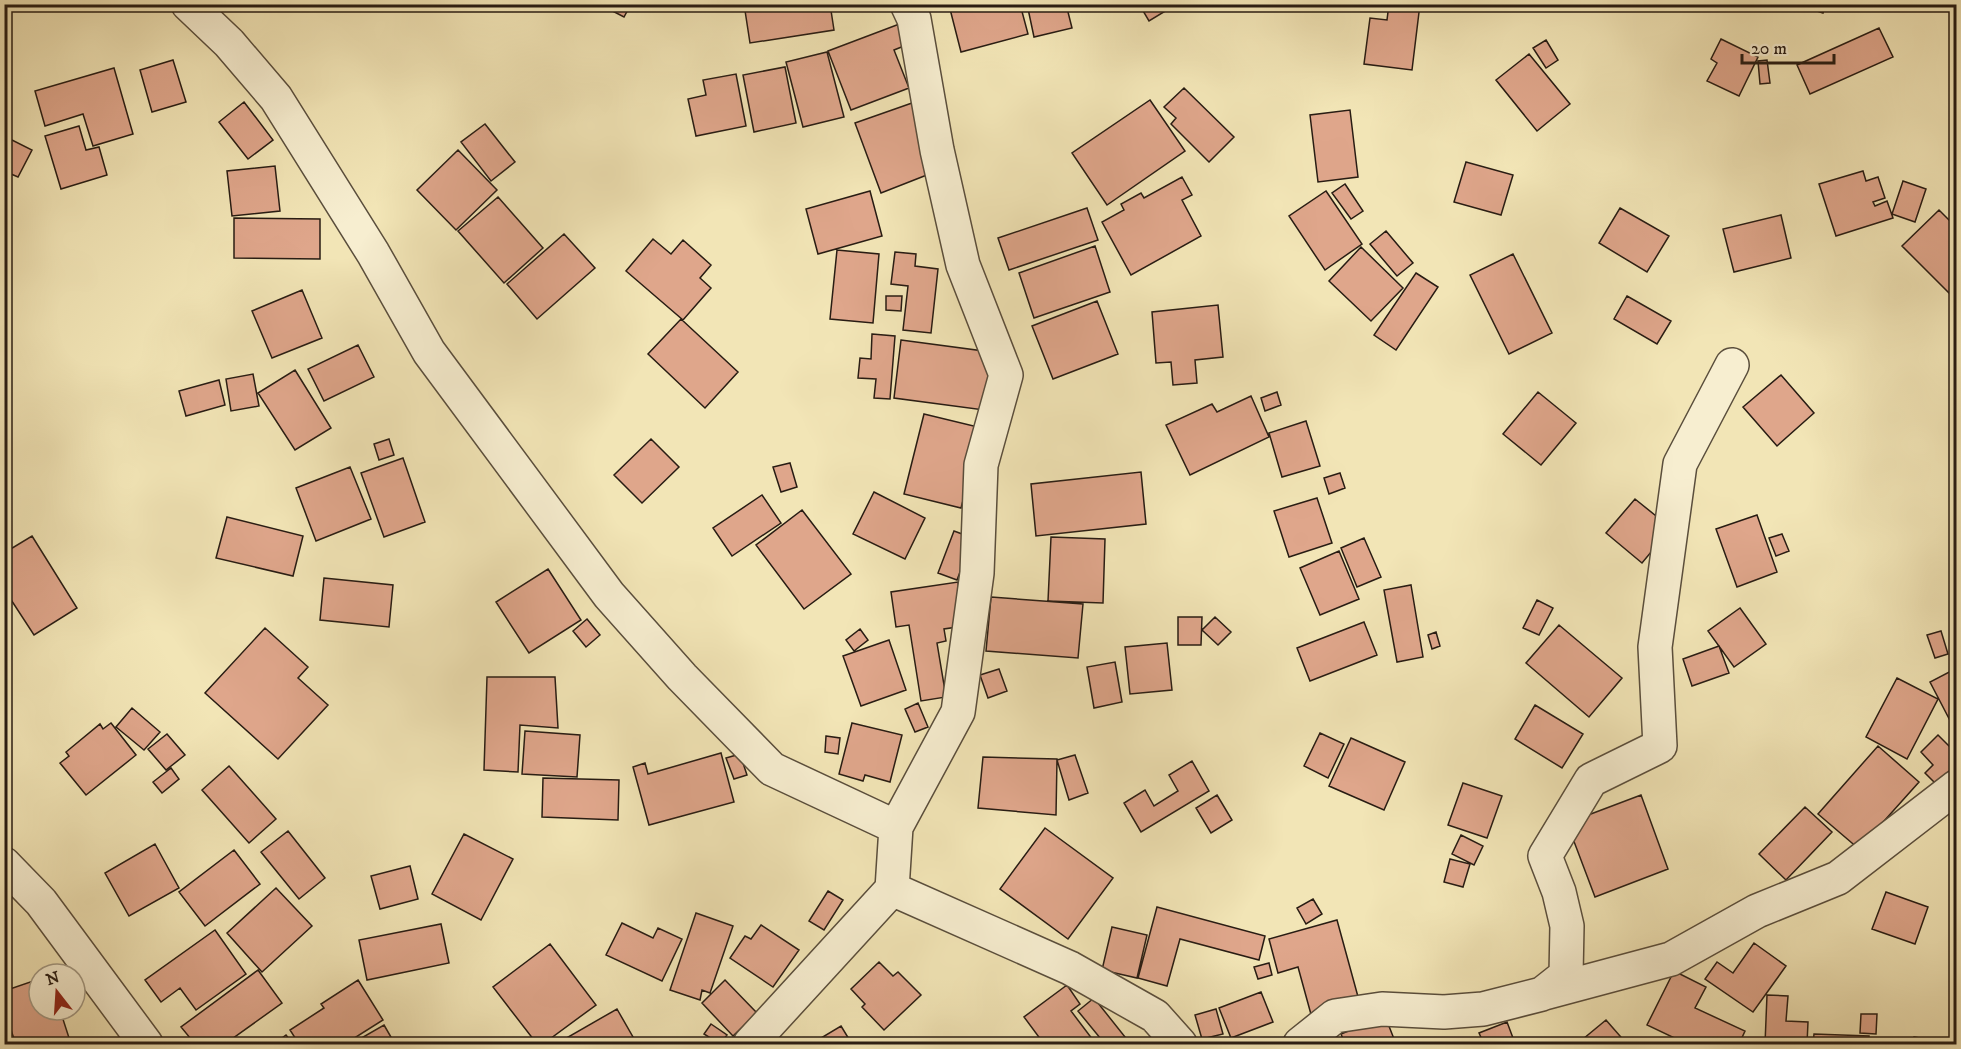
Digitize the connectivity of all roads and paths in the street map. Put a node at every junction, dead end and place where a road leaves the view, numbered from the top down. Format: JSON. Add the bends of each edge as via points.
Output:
{"nodes":[{"id":1,"x":188,"y":4,"type":"edge"},
{"id":2,"x":907,"y":4,"type":"edge"},
{"id":3,"x":1732,"y":365,"type":"dead end"},
{"id":4,"x":1956,"y":788,"type":"edge"},
{"id":5,"x":896,"y":827,"type":"junction"},
{"id":6,"x":4,"y":864,"type":"edge"},
{"id":7,"x":892,"y":889,"type":"junction"},
{"id":8,"x":1542,"y":994,"type":"junction"},
{"id":9,"x":146,"y":1044,"type":"edge"},
{"id":10,"x":750,"y":1044,"type":"edge"},
{"id":11,"x":1180,"y":1044,"type":"edge"},
{"id":12,"x":1300,"y":1044,"type":"edge"}],
"edges":[{"from":1,"to":5,"type":"street","via":[[229,43],[276,98],[373,252],[429,352],[609,596],[772,769]]},
{"from":2,"to":5,"type":"street","via":[[914,19],[937,150],[963,265],[1006,375],[981,465],[977,573],[958,712]]},
{"from":3,"to":8,"type":"street","via":[[1680,464],[1655,647],[1660,746],[1591,780],[1545,856],[1559,892],[1566,926],[1566,975]]},
{"from":4,"to":8,"type":"street","via":[[1838,878],[1757,910],[1671,959]]},
{"from":5,"to":7,"type":"street"},
{"from":6,"to":9,"type":"street","via":[[41,902]]},
{"from":7,"to":10,"type":"street"},
{"from":7,"to":11,"type":"street","via":[[1070,968],[1155,1016]]},
{"from":8,"to":12,"type":"street","via":[[1483,1009],[1382,1009],[1335,1016]]}]}
